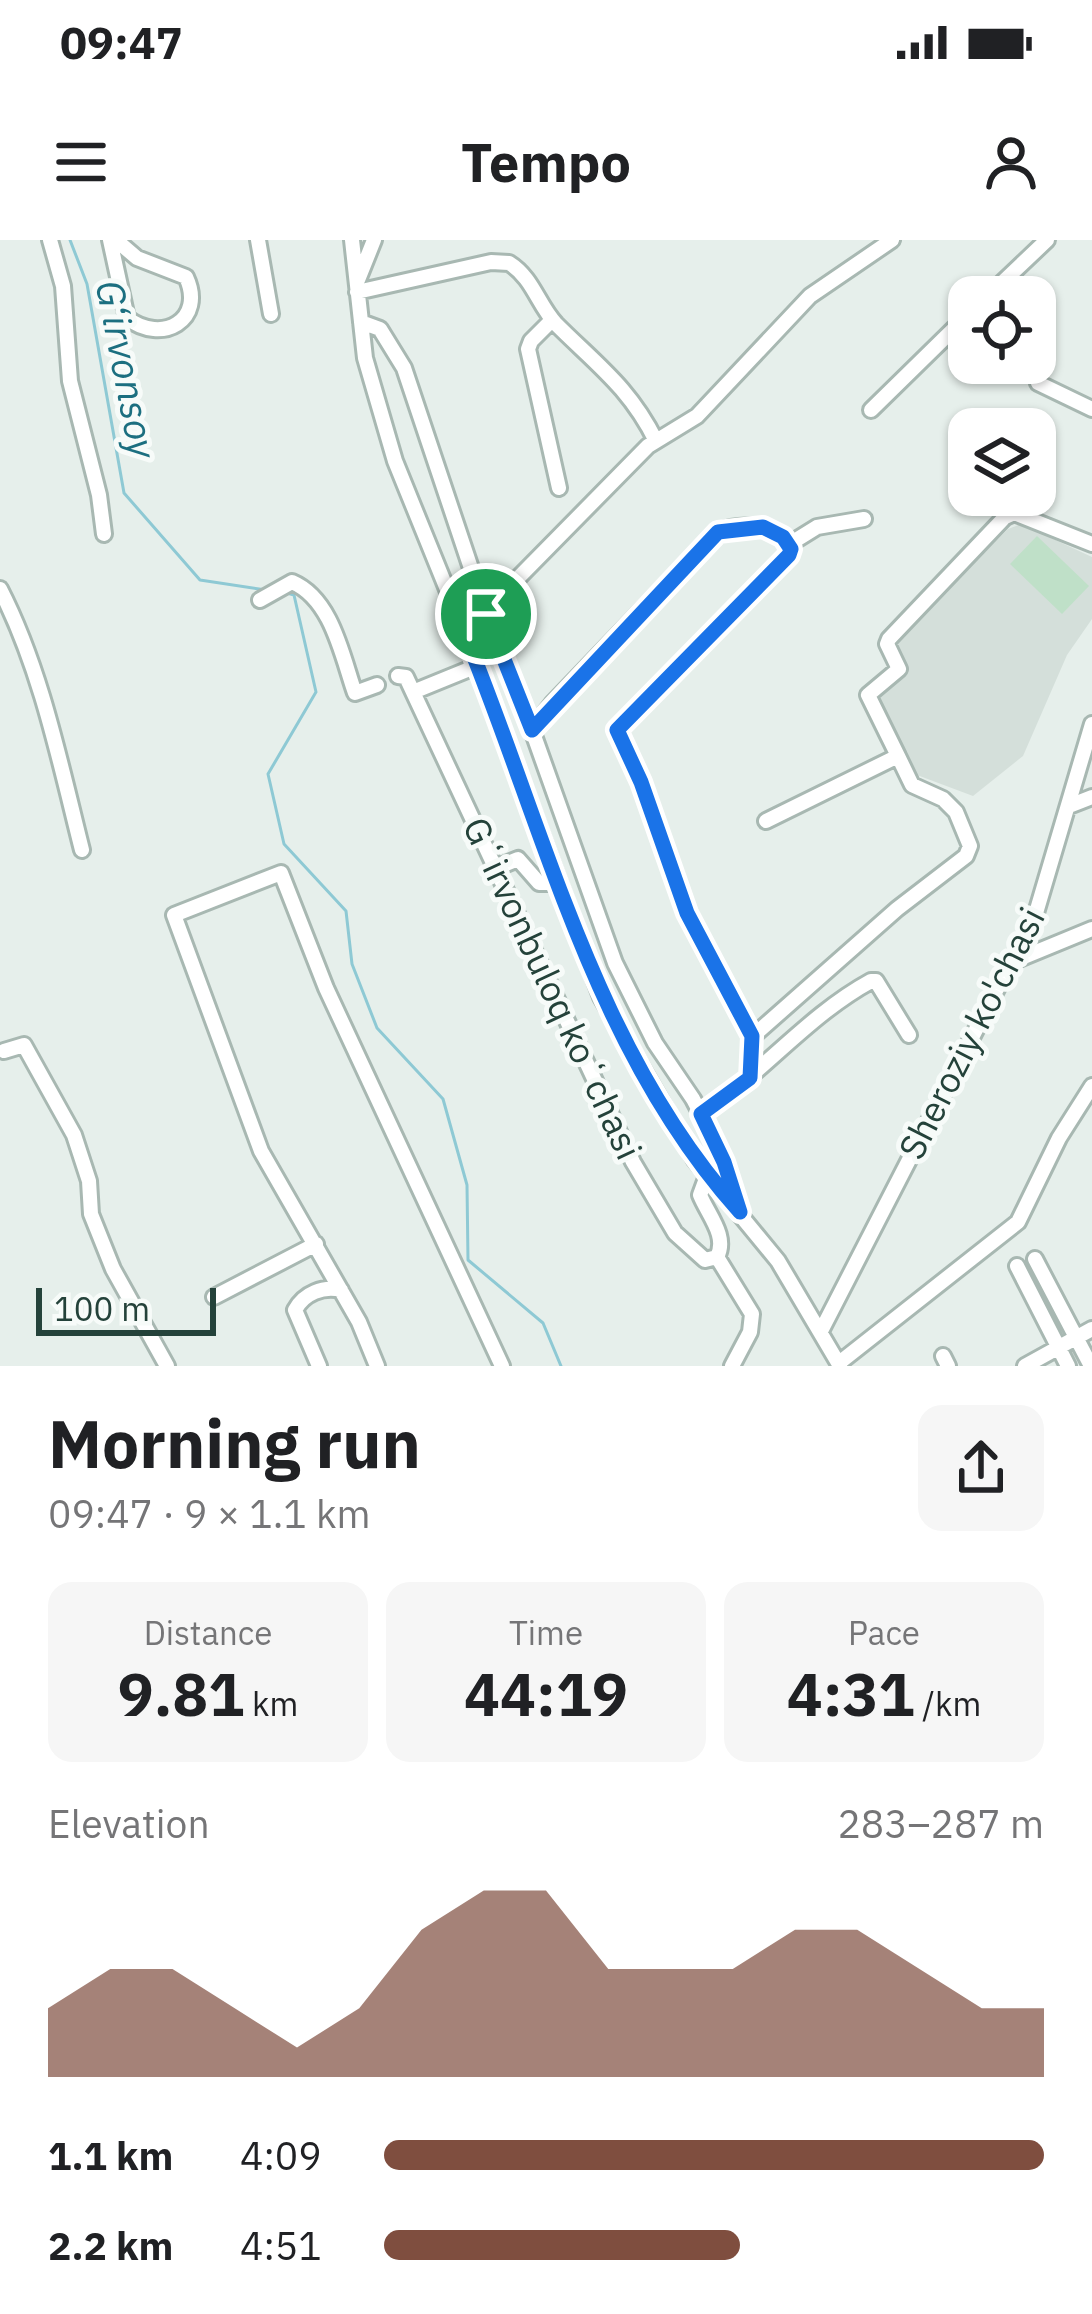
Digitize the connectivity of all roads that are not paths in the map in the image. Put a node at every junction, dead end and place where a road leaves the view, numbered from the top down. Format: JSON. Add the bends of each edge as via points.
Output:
{"nodes":[{"id":1,"x":50,"y":240,"type":"edge"},
{"id":2,"x":113,"y":240,"type":"edge"},
{"id":3,"x":258,"y":240,"type":"edge"},
{"id":4,"x":352,"y":240,"type":"edge"},
{"id":5,"x":374,"y":240,"type":"edge"},
{"id":6,"x":892,"y":240,"type":"edge"},
{"id":7,"x":1047,"y":240,"type":"edge"},
{"id":8,"x":1009,"y":276,"type":"edge"},
{"id":9,"x":356,"y":288,"type":"junction"},
{"id":10,"x":272,"y":314,"type":"dead end"},
{"id":11,"x":552,"y":320,"type":"junction"},
{"id":12,"x":361,"y":322,"type":"junction"},
{"id":13,"x":948,"y":335,"type":"edge"},
{"id":14,"x":1039,"y":384,"type":"edge"},
{"id":15,"x":1092,"y":409,"type":"edge"},
{"id":16,"x":871,"y":410,"type":"dead end"},
{"id":17,"x":656,"y":441,"type":"junction"},
{"id":18,"x":559,"y":488,"type":"dead end"},
{"id":19,"x":864,"y":519,"type":"dead end"},
{"id":20,"x":104,"y":534,"type":"dead end"},
{"id":21,"x":1092,"y":544,"type":"edge"},
{"id":22,"x":788,"y":545,"type":"junction"},
{"id":23,"x":0,"y":589,"type":"edge"},
{"id":24,"x":260,"y":600,"type":"dead end"},
{"id":25,"x":486,"y":614,"type":"junction"},
{"id":26,"x":464,"y":632,"type":"junction"},
{"id":27,"x":467,"y":670,"type":"dead end"},
{"id":28,"x":398,"y":676,"type":"dead end"},
{"id":29,"x":377,"y":685,"type":"dead end"},
{"id":30,"x":413,"y":692,"type":"junction"},
{"id":31,"x":1092,"y":724,"type":"edge"},
{"id":32,"x":532,"y":730,"type":"junction"},
{"id":33,"x":898,"y":756,"type":"junction"},
{"id":34,"x":1092,"y":797,"type":"edge"},
{"id":35,"x":1069,"y":806,"type":"junction"},
{"id":36,"x":766,"y":821,"type":"dead end"},
{"id":37,"x":82,"y":850,"type":"dead end"},
{"id":38,"x":496,"y":868,"type":"junction"},
{"id":39,"x":559,"y":883,"type":"junction"},
{"id":40,"x":1092,"y":929,"type":"edge"},
{"id":41,"x":1007,"y":964,"type":"junction"},
{"id":42,"x":909,"y":1035,"type":"dead end"},
{"id":43,"x":752,"y":1036,"type":"junction"},
{"id":44,"x":4,"y":1051,"type":"dead end"},
{"id":45,"x":750,"y":1078,"type":"junction"},
{"id":46,"x":1092,"y":1086,"type":"edge"},
{"id":47,"x":701,"y":1114,"type":"junction"},
{"id":48,"x":707,"y":1176,"type":"junction"},
{"id":49,"x":740,"y":1212,"type":"junction"},
{"id":50,"x":316,"y":1244,"type":"junction"},
{"id":51,"x":716,"y":1257,"type":"junction"},
{"id":52,"x":1035,"y":1258,"type":"dead end"},
{"id":53,"x":1017,"y":1266,"type":"dead end"},
{"id":54,"x":341,"y":1290,"type":"junction"},
{"id":55,"x":214,"y":1297,"type":"dead end"},
{"id":56,"x":1092,"y":1329,"type":"edge"},
{"id":57,"x":821,"y":1331,"type":"junction"},
{"id":58,"x":1075,"y":1337,"type":"junction"},
{"id":59,"x":1058,"y":1347,"type":"junction"},
{"id":60,"x":840,"y":1364,"type":"edge"},
{"id":61,"x":166,"y":1366,"type":"edge"},
{"id":62,"x":319,"y":1366,"type":"edge"},
{"id":63,"x":377,"y":1366,"type":"edge"},
{"id":64,"x":502,"y":1366,"type":"edge"},
{"id":65,"x":732,"y":1366,"type":"edge"},
{"id":66,"x":1025,"y":1366,"type":"edge"},
{"id":67,"x":1068,"y":1366,"type":"edge"},
{"id":68,"x":1091,"y":1366,"type":"edge"}],
"edges":[{"from":1,"to":20,"type":"street"},
{"from":2,"to":2,"type":"street","via":[[127,318],[154,331],[182,320],[193,291],[186,277]]},
{"from":3,"to":10,"type":"street"},
{"from":4,"to":9,"type":"street"},
{"from":5,"to":9,"type":"street"},
{"from":6,"to":17,"type":"street","via":[[810,296],[697,416]]},
{"from":7,"to":8,"type":"street"},
{"from":9,"to":11,"type":"street","via":[[502,261],[517,268]]},
{"from":9,"to":12,"type":"street"},
{"from":11,"to":17,"type":"street","via":[[636,402]]},
{"from":11,"to":18,"type":"street","via":[[528,350]]},
{"from":12,"to":25,"type":"street","via":[[380,329],[404,368]]},
{"from":12,"to":26,"type":"street","via":[[394,461]]},
{"from":13,"to":16,"type":"street"},
{"from":14,"to":15,"type":"street"},
{"from":17,"to":25,"type":"street"},
{"from":19,"to":22,"type":"street","via":[[818,527]]},
{"from":21,"to":33,"type":"street","via":[[1014,513],[1005,517],[889,639],[899,668],[868,694]]},
{"from":22,"to":32,"type":"street","via":[[763,527],[718,532]]},
{"from":22,"to":43,"type":"street","via":[[789,555],[617,730],[687,913]]},
{"from":23,"to":37,"type":"street","via":[[18,623]]},
{"from":24,"to":29,"type":"street","via":[[292,581],[302,586],[327,616],[355,693]]},
{"from":25,"to":26,"type":"street"},
{"from":25,"to":32,"type":"street"},
{"from":26,"to":39,"type":"street"},
{"from":27,"to":30,"type":"street"},
{"from":28,"to":30,"type":"street","name":"Gʻirvonbuloq koʻchasi"},
{"from":30,"to":38,"type":"street","name":"Gʻirvonbuloq koʻchasi"},
{"from":31,"to":35,"type":"street","name":"Sheroziy ko'chasi"},
{"from":32,"to":47,"type":"street","via":[[615,963]]},
{"from":33,"to":36,"type":"street"},
{"from":33,"to":43,"type":"street","via":[[912,784],[956,812],[970,846],[966,856]]},
{"from":34,"to":35,"type":"street"},
{"from":35,"to":41,"type":"street","name":"Sheroziy ko'chasi","via":[[1036,913]]},
{"from":38,"to":39,"type":"street","via":[[518,859],[539,883]]},
{"from":38,"to":51,"type":"street","name":"Gʻirvonbuloq koʻchasi","via":[[652,1197],[692,1250]]},
{"from":39,"to":48,"type":"street","via":[[601,997]]},
{"from":40,"to":41,"type":"street"},
{"from":41,"to":57,"type":"street","name":"Sheroziy ko'chasi"},
{"from":42,"to":45,"type":"street","via":[[874,980],[809,1022]]},
{"from":43,"to":45,"type":"street"},
{"from":44,"to":61,"type":"street","via":[[25,1045],[53,1094],[83,1161],[107,1255]]},
{"from":45,"to":47,"type":"street"},
{"from":46,"to":60,"type":"street","via":[[1018,1222]]},
{"from":47,"to":49,"type":"street"},
{"from":48,"to":49,"type":"street"},
{"from":48,"to":51,"type":"street","name":"Gʻirvonbuloq koʻchasi","via":[[700,1195],[717,1226]]},
{"from":49,"to":57,"type":"street"},
{"from":50,"to":54,"type":"street"},
{"from":50,"to":55,"type":"street"},
{"from":50,"to":64,"type":"street","via":[[261,1151],[173,915],[281,873]]},
{"from":51,"to":65,"type":"street","name":"Gʻirvonbuloq koʻchasi","via":[[752,1314]]},
{"from":52,"to":58,"type":"street"},
{"from":53,"to":59,"type":"street"},
{"from":54,"to":62,"type":"street","via":[[321,1289],[295,1310]]},
{"from":54,"to":63,"type":"street"},
{"from":56,"to":58,"type":"street"},
{"from":57,"to":60,"type":"street"},
{"from":58,"to":59,"type":"street"},
{"from":58,"to":68,"type":"street"},
{"from":59,"to":66,"type":"street"},
{"from":59,"to":67,"type":"street"}]}
